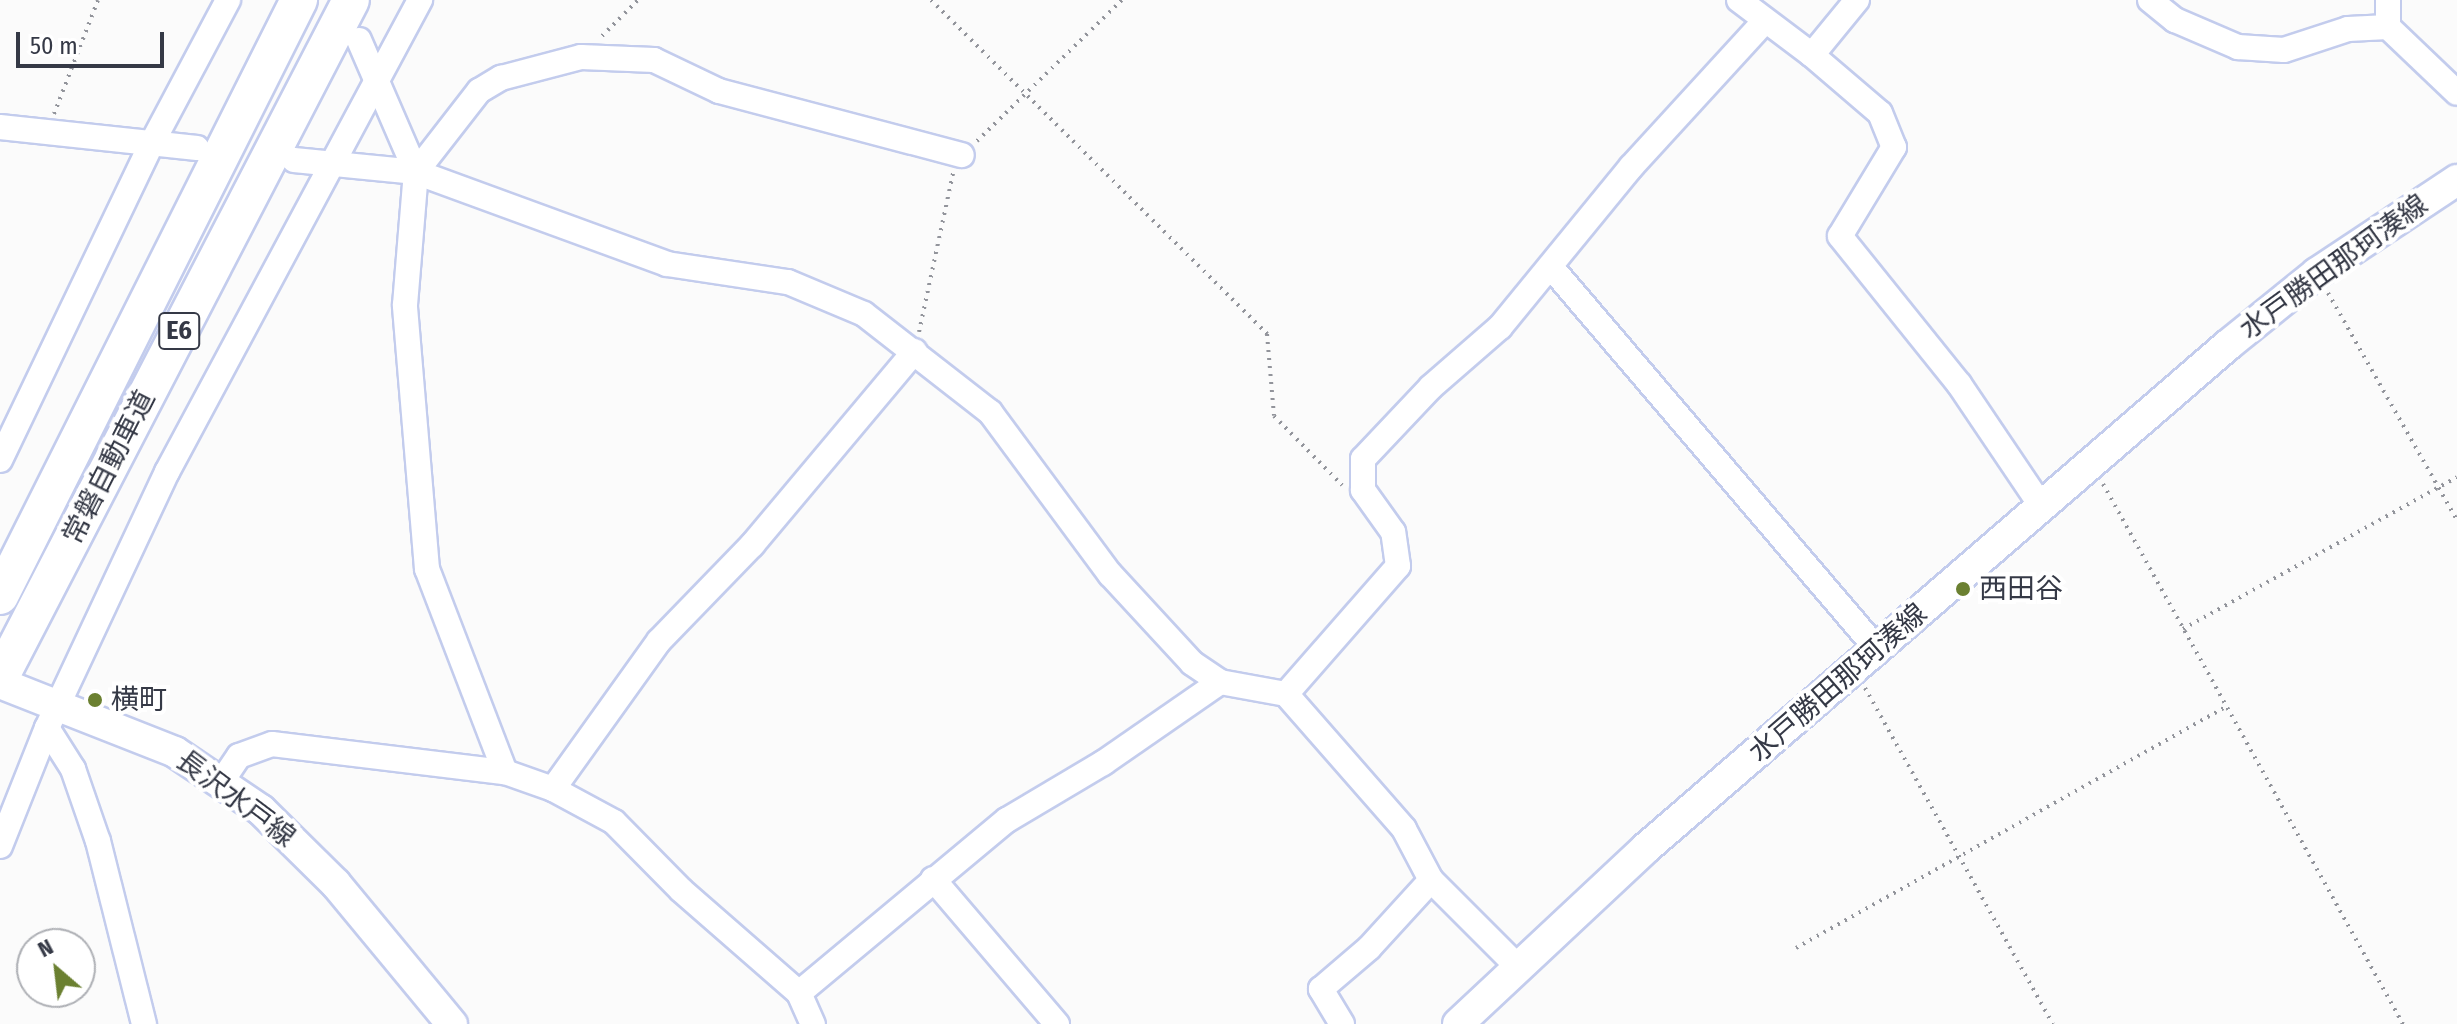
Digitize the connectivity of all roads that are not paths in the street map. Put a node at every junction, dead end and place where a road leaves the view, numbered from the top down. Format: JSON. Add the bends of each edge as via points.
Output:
{"nodes":[{"id":1,"x":228,"y":0,"type":"edge"},
{"id":2,"x":299,"y":0,"type":"edge"},
{"id":3,"x":351,"y":0,"type":"edge"},
{"id":4,"x":420,"y":0,"type":"edge"},
{"id":5,"x":1739,"y":0,"type":"edge"},
{"id":6,"x":1857,"y":0,"type":"edge"},
{"id":7,"x":2150,"y":0,"type":"edge"},
{"id":8,"x":2388,"y":0,"type":"edge"},
{"id":9,"x":1763,"y":23,"type":"junction"},
{"id":10,"x":2388,"y":27,"type":"junction"},
{"id":11,"x":359,"y":40,"type":"dead end"},
{"id":12,"x":1812,"y":55,"type":"junction"},
{"id":13,"x":379,"y":82,"type":"junction"},
{"id":14,"x":2457,"y":93,"type":"edge"},
{"id":15,"x":0,"y":127,"type":"edge"},
{"id":16,"x":152,"y":143,"type":"junction"},
{"id":17,"x":197,"y":148,"type":"dead end"},
{"id":18,"x":962,"y":155,"type":"road end"},
{"id":19,"x":294,"y":160,"type":"dead end"},
{"id":20,"x":329,"y":165,"type":"junction"},
{"id":21,"x":416,"y":172,"type":"junction"},
{"id":22,"x":2457,"y":180,"type":"edge"},
{"id":23,"x":1551,"y":267,"type":"junction"},
{"id":24,"x":915,"y":351,"type":"junction"},
{"id":25,"x":0,"y":460,"type":"edge"},
{"id":26,"x":2042,"y":507,"type":"junction"},
{"id":27,"x":0,"y":596,"type":"edge"},
{"id":28,"x":1877,"y":649,"type":"junction"},
{"id":29,"x":3,"y":675,"type":"edge"},
{"id":30,"x":1220,"y":682,"type":"junction"},
{"id":31,"x":1286,"y":694,"type":"junction"},
{"id":32,"x":53,"y":716,"type":"junction"},
{"id":33,"x":505,"y":772,"type":"junction"},
{"id":34,"x":222,"y":781,"type":"junction"},
{"id":35,"x":553,"y":789,"type":"junction"},
{"id":36,"x":0,"y":846,"type":"edge"},
{"id":37,"x":933,"y":879,"type":"junction"},
{"id":38,"x":1431,"y":880,"type":"junction"},
{"id":39,"x":1517,"y":966,"type":"junction"},
{"id":40,"x":799,"y":993,"type":"junction"},
{"id":41,"x":144,"y":1024,"type":"edge"},
{"id":42,"x":452,"y":1024,"type":"edge"},
{"id":43,"x":813,"y":1024,"type":"edge"},
{"id":44,"x":1057,"y":1024,"type":"edge"},
{"id":45,"x":1342,"y":1024,"type":"edge"},
{"id":46,"x":1458,"y":1024,"type":"edge"}],
"edges":[{"from":1,"to":16,"type":"street"},
{"from":2,"to":27,"type":"highway","name":"常磐自動車道","number":"E6"},
{"from":3,"to":29,"type":"highway","name":"常磐自動車道","number":"E6"},
{"from":4,"to":13,"type":"street"},
{"from":5,"to":9,"type":"street"},
{"from":6,"to":12,"type":"street"},
{"from":7,"to":10,"type":"street","via":[[2175,20],[2238,47],[2284,50],[2348,29]]},
{"from":8,"to":10,"type":"street"},
{"from":9,"to":12,"type":"street"},
{"from":9,"to":23,"type":"street","via":[[1631,167]]},
{"from":10,"to":14,"type":"street"},
{"from":11,"to":13,"type":"street"},
{"from":12,"to":26,"type":"street","via":[[1880,113],[1894,147],[1840,236],[1959,384]]},
{"from":13,"to":20,"type":"street"},
{"from":13,"to":21,"type":"street"},
{"from":15,"to":16,"type":"street"},
{"from":16,"to":17,"type":"street"},
{"from":16,"to":25,"type":"street"},
{"from":18,"to":21,"type":"street","via":[[719,91],[654,60],[581,57],[501,78],[479,91]]},
{"from":19,"to":20,"type":"street"},
{"from":20,"to":21,"type":"street"},
{"from":20,"to":32,"type":"street","via":[[167,472]]},
{"from":21,"to":24,"type":"street","via":[[667,264],[742,272],[828,295]]},
{"from":21,"to":33,"type":"street","via":[[405,305],[408,391],[427,569]]},
{"from":22,"to":26,"type":"main road","name":"水戸勝田那珂湊線","via":[[2317,273]]},
{"from":23,"to":28,"type":"street"},
{"from":23,"to":31,"type":"street","via":[[1500,327],[1431,387],[1363,459],[1363,490],[1393,532],[1398,566]]},
{"from":24,"to":30,"type":"street","via":[[990,412],[1110,574],[1192,663]]},
{"from":24,"to":35,"type":"street","via":[[752,545],[659,641]]},
{"from":26,"to":28,"type":"main road","name":"水戸勝田那珂湊線"},
{"from":28,"to":39,"type":"main road","name":"水戸勝田那珂湊線"},
{"from":29,"to":32,"type":"main road","name":"長沢水戸線"},
{"from":30,"to":31,"type":"street"},
{"from":30,"to":37,"type":"street","via":[[1103,763],[1007,820]]},
{"from":31,"to":38,"type":"street","via":[[1404,829]]},
{"from":32,"to":34,"type":"main road","name":"長沢水戸線","via":[[141,735]]},
{"from":32,"to":36,"type":"street"},
{"from":32,"to":41,"type":"street","via":[[98,841]]},
{"from":33,"to":34,"type":"street","via":[[272,744],[239,756]]},
{"from":33,"to":35,"type":"street"},
{"from":34,"to":42,"type":"main road","name":"長沢水戸線","via":[[299,844]]},
{"from":35,"to":40,"type":"street","via":[[614,822],[681,890]]},
{"from":37,"to":40,"type":"street"},
{"from":37,"to":44,"type":"street"},
{"from":38,"to":39,"type":"street"},
{"from":38,"to":45,"type":"street","via":[[1369,948],[1321,989]]},
{"from":39,"to":46,"type":"main road","name":"水戸勝田那珂湊線"},
{"from":40,"to":43,"type":"street"}]}
